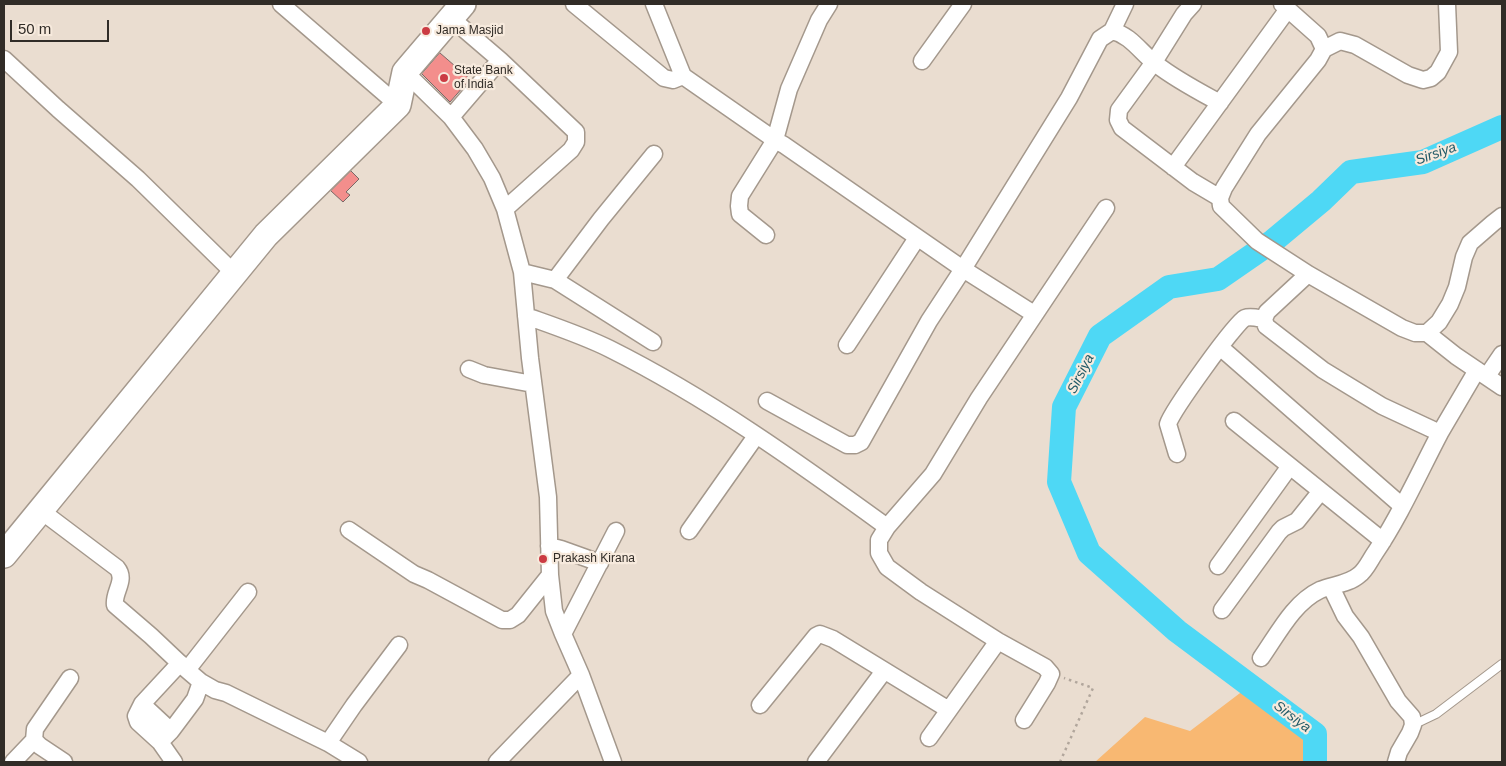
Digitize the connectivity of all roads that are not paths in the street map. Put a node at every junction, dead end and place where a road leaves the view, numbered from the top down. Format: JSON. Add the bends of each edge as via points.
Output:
{"nodes":[{"id":1,"x":282,"y":4,"type":"edge"},
{"id":2,"x":574,"y":4,"type":"edge"},
{"id":3,"x":654,"y":4,"type":"edge"},
{"id":4,"x":829,"y":4,"type":"edge"},
{"id":5,"x":963,"y":4,"type":"edge"},
{"id":6,"x":1125,"y":4,"type":"edge"},
{"id":7,"x":1193,"y":4,"type":"edge"},
{"id":8,"x":1448,"y":5,"type":"edge"},
{"id":9,"x":1285,"y":6,"type":"edge"},
{"id":10,"x":457,"y":11,"type":"edge"},
{"id":11,"x":1112,"y":31,"type":"junction"},
{"id":12,"x":1324,"y":49,"type":"junction"},
{"id":13,"x":4,"y":59,"type":"edge"},
{"id":14,"x":500,"y":60,"type":"junction"},
{"id":15,"x":922,"y":61,"type":"dead end"},
{"id":16,"x":1154,"y":62,"type":"junction"},
{"id":17,"x":405,"y":72,"type":"junction"},
{"id":18,"x":683,"y":76,"type":"junction"},
{"id":19,"x":1220,"y":103,"type":"junction"},
{"id":20,"x":398,"y":105,"type":"junction"},
{"id":21,"x":451,"y":117,"type":"junction"},
{"id":22,"x":775,"y":140,"type":"junction"},
{"id":23,"x":654,"y":154,"type":"dead end"},
{"id":24,"x":1173,"y":167,"type":"junction"},
{"id":25,"x":1220,"y":198,"type":"junction"},
{"id":26,"x":1106,"y":208,"type":"dead end"},
{"id":27,"x":505,"y":209,"type":"junction"},
{"id":28,"x":1502,"y":216,"type":"edge"},
{"id":29,"x":766,"y":235,"type":"dead end"},
{"id":30,"x":917,"y":238,"type":"junction"},
{"id":31,"x":963,"y":270,"type":"junction"},
{"id":32,"x":1304,"y":271,"type":"junction"},
{"id":33,"x":522,"y":272,"type":"junction"},
{"id":34,"x":234,"y":273,"type":"junction"},
{"id":35,"x":555,"y":280,"type":"junction"},
{"id":36,"x":1034,"y":314,"type":"junction"},
{"id":37,"x":526,"y":316,"type":"junction"},
{"id":38,"x":1264,"y":319,"type":"junction"},
{"id":39,"x":1427,"y":333,"type":"junction"},
{"id":40,"x":653,"y":342,"type":"dead end"},
{"id":41,"x":847,"y":345,"type":"dead end"},
{"id":42,"x":1220,"y":347,"type":"junction"},
{"id":43,"x":1502,"y":354,"type":"edge"},
{"id":44,"x":468,"y":369,"type":"dead end"},
{"id":45,"x":1482,"y":373,"type":"junction"},
{"id":46,"x":533,"y":384,"type":"junction"},
{"id":47,"x":1502,"y":387,"type":"edge"},
{"id":48,"x":767,"y":402,"type":"dead end"},
{"id":49,"x":1234,"y":421,"type":"dead end"},
{"id":50,"x":1440,"y":433,"type":"junction"},
{"id":51,"x":756,"y":436,"type":"junction"},
{"id":52,"x":1176,"y":454,"type":"dead end"},
{"id":53,"x":1290,"y":466,"type":"junction"},
{"id":54,"x":1321,"y":491,"type":"junction"},
{"id":55,"x":1402,"y":506,"type":"junction"},
{"id":56,"x":40,"y":510,"type":"junction"},
{"id":57,"x":888,"y":527,"type":"junction"},
{"id":58,"x":349,"y":530,"type":"dead end"},
{"id":59,"x":689,"y":531,"type":"dead end"},
{"id":60,"x":616,"y":532,"type":"dead end"},
{"id":61,"x":1384,"y":541,"type":"junction"},
{"id":62,"x":549,"y":546,"type":"junction"},
{"id":63,"x":4,"y":555,"type":"edge"},
{"id":64,"x":600,"y":563,"type":"junction"},
{"id":65,"x":1218,"y":566,"type":"dead end"},
{"id":66,"x":550,"y":575,"type":"junction"},
{"id":67,"x":1331,"y":587,"type":"junction"},
{"id":68,"x":248,"y":592,"type":"dead end"},
{"id":69,"x":1222,"y":610,"type":"dead end"},
{"id":70,"x":563,"y":634,"type":"junction"},
{"id":71,"x":998,"y":641,"type":"junction"},
{"id":72,"x":398,"y":645,"type":"dead end"},
{"id":73,"x":1261,"y":658,"type":"dead end"},
{"id":74,"x":1502,"y":664,"type":"edge"},
{"id":75,"x":183,"y":666,"type":"junction"},
{"id":76,"x":884,"y":671,"type":"junction"},
{"id":77,"x":581,"y":675,"type":"junction"},
{"id":78,"x":70,"y":678,"type":"dead end"},
{"id":79,"x":201,"y":682,"type":"junction"},
{"id":80,"x":760,"y":705,"type":"dead end"},
{"id":81,"x":949,"y":710,"type":"junction"},
{"id":82,"x":1024,"y":720,"type":"dead end"},
{"id":83,"x":1413,"y":725,"type":"junction"},
{"id":84,"x":166,"y":736,"type":"junction"},
{"id":85,"x":929,"y":738,"type":"dead end"},
{"id":86,"x":34,"y":740,"type":"junction"},
{"id":87,"x":328,"y":743,"type":"junction"},
{"id":88,"x":13,"y":762,"type":"edge"},
{"id":89,"x":64,"y":762,"type":"edge"},
{"id":90,"x":174,"y":762,"type":"edge"},
{"id":91,"x":359,"y":762,"type":"edge"},
{"id":92,"x":497,"y":762,"type":"edge"},
{"id":93,"x":613,"y":762,"type":"edge"},
{"id":94,"x":816,"y":762,"type":"edge"},
{"id":95,"x":1396,"y":762,"type":"edge"}],
"edges":[{"from":1,"to":20,"type":"street"},
{"from":2,"to":18,"type":"street","via":[[664,78],[673,80]]},
{"from":3,"to":18,"type":"street"},
{"from":4,"to":22,"type":"street","via":[[789,89]]},
{"from":5,"to":15,"type":"street"},
{"from":6,"to":11,"type":"street"},
{"from":7,"to":16,"type":"street"},
{"from":8,"to":12,"type":"street","via":[[1449,52],[1431,78],[1423,80],[1408,75],[1355,44],[1340,41]]},
{"from":9,"to":12,"type":"street","via":[[1318,36]]},
{"from":9,"to":19,"type":"street"},
{"from":10,"to":14,"type":"street"},
{"from":10,"to":17,"type":"main road"},
{"from":11,"to":16,"type":"street","via":[[1127,37]]},
{"from":11,"to":31,"type":"street","via":[[1100,39],[1070,98]]},
{"from":12,"to":25,"type":"street","via":[[1258,134]]},
{"from":13,"to":34,"type":"street","via":[[138,179]]},
{"from":14,"to":21,"type":"street"},
{"from":14,"to":27,"type":"street","via":[[571,127],[577,137],[571,150]]},
{"from":16,"to":19,"type":"street"},
{"from":16,"to":24,"type":"street","via":[[1119,110],[1118,120],[1122,128]]},
{"from":17,"to":20,"type":"main road"},
{"from":17,"to":21,"type":"street"},
{"from":18,"to":22,"type":"street"},
{"from":19,"to":24,"type":"street"},
{"from":20,"to":34,"type":"main road","via":[[266,235]]},
{"from":21,"to":27,"type":"street","via":[[488,171]]},
{"from":22,"to":29,"type":"street","via":[[740,196],[738,206],[740,214]]},
{"from":22,"to":30,"type":"street"},
{"from":23,"to":35,"type":"street"},
{"from":24,"to":25,"type":"street"},
{"from":25,"to":32,"type":"street","via":[[1221,206],[1257,241]]},
{"from":26,"to":36,"type":"street"},
{"from":27,"to":33,"type":"street"},
{"from":28,"to":39,"type":"street","via":[[1470,243],[1450,304],[1439,322]]},
{"from":30,"to":31,"type":"street"},
{"from":30,"to":41,"type":"street"},
{"from":31,"to":36,"type":"street"},
{"from":31,"to":48,"type":"street","via":[[929,321],[862,442],[846,445]]},
{"from":32,"to":38,"type":"street"},
{"from":32,"to":39,"type":"street","via":[[1402,328]]},
{"from":33,"to":35,"type":"street"},
{"from":33,"to":37,"type":"street"},
{"from":34,"to":56,"type":"main road"},
{"from":35,"to":40,"type":"street"},
{"from":36,"to":57,"type":"street","via":[[933,474]]},
{"from":37,"to":46,"type":"street"},
{"from":37,"to":51,"type":"street","via":[[610,349],[693,395]]},
{"from":38,"to":42,"type":"street","via":[[1246,317]]},
{"from":38,"to":50,"type":"street","via":[[1274,334],[1324,370],[1382,406]]},
{"from":39,"to":45,"type":"street"},
{"from":42,"to":52,"type":"street","via":[[1170,420],[1168,429]]},
{"from":42,"to":55,"type":"street"},
{"from":43,"to":45,"type":"street"},
{"from":44,"to":46,"type":"street"},
{"from":45,"to":47,"type":"street"},
{"from":45,"to":50,"type":"street"},
{"from":46,"to":62,"type":"street","via":[[548,497]]},
{"from":49,"to":53,"type":"street"},
{"from":50,"to":55,"type":"street"},
{"from":51,"to":57,"type":"street"},
{"from":51,"to":59,"type":"street"},
{"from":53,"to":54,"type":"street"},
{"from":53,"to":65,"type":"street"},
{"from":54,"to":61,"type":"street"},
{"from":54,"to":69,"type":"street","via":[[1303,516],[1279,532]]},
{"from":55,"to":61,"type":"street"},
{"from":56,"to":63,"type":"main road"},
{"from":56,"to":75,"type":"street","via":[[117,568],[122,578],[115,605]]},
{"from":57,"to":71,"type":"street","via":[[879,540],[879,553],[887,567]]},
{"from":58,"to":66,"type":"street","via":[[414,574],[502,620],[518,615]]},
{"from":60,"to":64,"type":"street"},
{"from":61,"to":67,"type":"street","via":[[1359,575]]},
{"from":62,"to":64,"type":"street"},
{"from":62,"to":66,"type":"street"},
{"from":64,"to":70,"type":"street"},
{"from":66,"to":70,"type":"street","via":[[554,611]]},
{"from":67,"to":73,"type":"street","via":[[1308,597],[1294,611]]},
{"from":67,"to":83,"type":"street","via":[[1345,616],[1398,701],[1412,717]]},
{"from":68,"to":75,"type":"street"},
{"from":70,"to":77,"type":"street"},
{"from":71,"to":81,"type":"street"},
{"from":71,"to":82,"type":"street","via":[[1045,667],[1051,674]]},
{"from":72,"to":87,"type":"street"},
{"from":74,"to":83,"type":"lane","via":[[1436,714]]},
{"from":75,"to":79,"type":"street"},
{"from":75,"to":84,"type":"street","via":[[142,704],[136,716],[138,722]]},
{"from":76,"to":80,"type":"street","via":[[820,634]]},
{"from":76,"to":81,"type":"street"},
{"from":76,"to":94,"type":"street"},
{"from":77,"to":92,"type":"street"},
{"from":77,"to":93,"type":"street"},
{"from":78,"to":86,"type":"street","via":[[35,729]]},
{"from":79,"to":84,"type":"street","via":[[195,699]]},
{"from":79,"to":87,"type":"street"},
{"from":81,"to":85,"type":"street"},
{"from":83,"to":95,"type":"street"},
{"from":84,"to":90,"type":"street"},
{"from":86,"to":88,"type":"street"},
{"from":86,"to":89,"type":"street"},
{"from":87,"to":91,"type":"street"}]}
